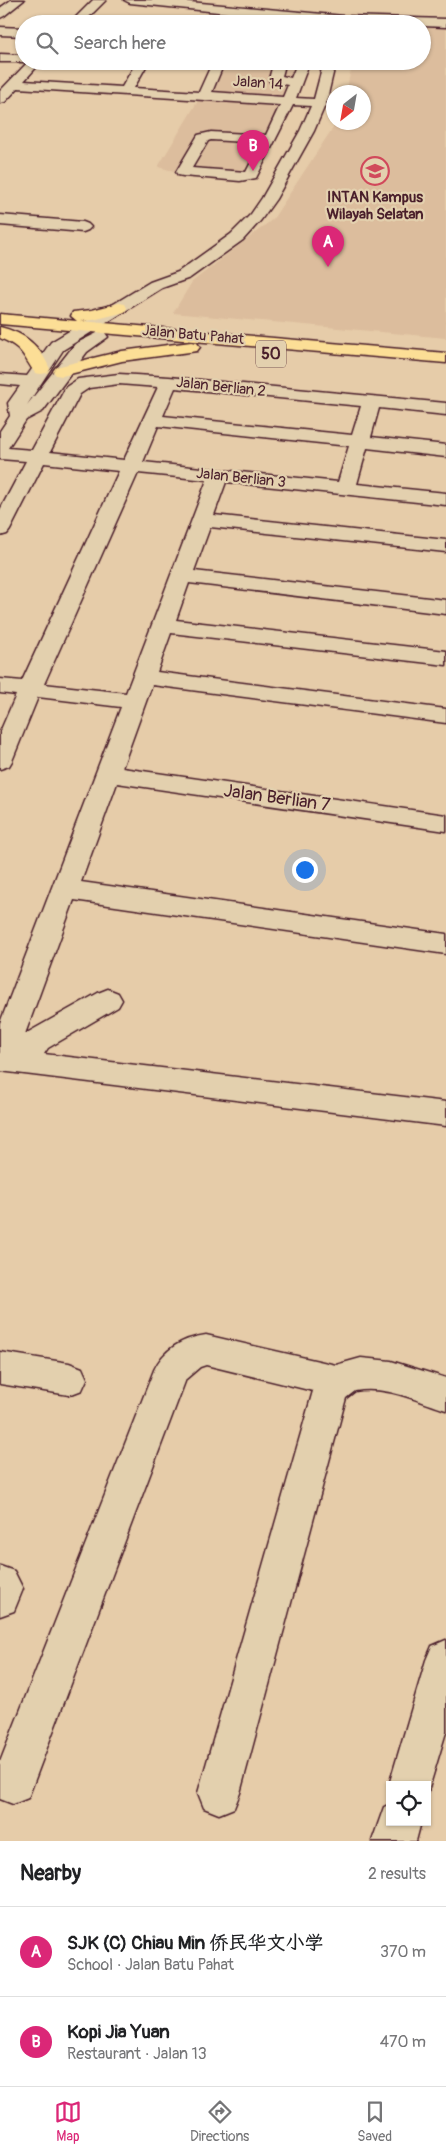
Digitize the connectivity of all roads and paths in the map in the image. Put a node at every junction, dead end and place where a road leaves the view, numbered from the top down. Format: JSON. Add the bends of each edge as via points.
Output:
{"nodes":[{"id":1,"x":18,"y":0,"type":"edge"},
{"id":2,"x":100,"y":0,"type":"edge"},
{"id":3,"x":130,"y":0,"type":"edge"},
{"id":4,"x":205,"y":0,"type":"edge"},
{"id":5,"x":319,"y":7,"type":"dead end"},
{"id":6,"x":373,"y":8,"type":"dead end"},
{"id":7,"x":0,"y":14,"type":"edge"},
{"id":8,"x":446,"y":14,"type":"edge"},
{"id":9,"x":84,"y":15,"type":"edge"},
{"id":10,"x":175,"y":15,"type":"edge"},
{"id":11,"x":207,"y":15,"type":"edge"},
{"id":12,"x":321,"y":15,"type":"edge"},
{"id":13,"x":431,"y":22,"type":"edge"},
{"id":14,"x":446,"y":23,"type":"edge"},
{"id":15,"x":0,"y":31,"type":"edge"},
{"id":16,"x":15,"y":32,"type":"edge"},
{"id":17,"x":0,"y":58,"type":"edge"},
{"id":18,"x":15,"y":59,"type":"edge"},
{"id":19,"x":27,"y":70,"type":"edge"},
{"id":20,"x":138,"y":70,"type":"edge"},
{"id":21,"x":214,"y":70,"type":"edge"},
{"id":22,"x":278,"y":70,"type":"edge"},
{"id":23,"x":301,"y":70,"type":"edge"},
{"id":24,"x":328,"y":70,"type":"edge"},
{"id":25,"x":297,"y":82,"type":"junction"},
{"id":26,"x":6,"y":91,"type":"edge"},
{"id":27,"x":126,"y":91,"type":"junction"},
{"id":28,"x":204,"y":96,"type":"junction"},
{"id":29,"x":228,"y":97,"type":"junction"},
{"id":30,"x":289,"y":101,"type":"junction"},
{"id":31,"x":319,"y":103,"type":"junction"},
{"id":32,"x":211,"y":136,"type":"junction"},
{"id":33,"x":270,"y":139,"type":"junction"},
{"id":34,"x":258,"y":162,"type":"junction"},
{"id":35,"x":289,"y":164,"type":"junction"},
{"id":36,"x":0,"y":220,"type":"edge"},
{"id":37,"x":83,"y":227,"type":"dead end"},
{"id":38,"x":184,"y":275,"type":"junction"},
{"id":39,"x":119,"y":308,"type":"junction"},
{"id":40,"x":147,"y":315,"type":"dead end"},
{"id":41,"x":3,"y":326,"type":"edge"},
{"id":42,"x":114,"y":328,"type":"junction"},
{"id":43,"x":92,"y":332,"type":"junction"},
{"id":44,"x":71,"y":338,"type":"junction"},
{"id":45,"x":194,"y":341,"type":"junction"},
{"id":46,"x":446,"y":358,"type":"edge"},
{"id":47,"x":446,"y":369,"type":"edge"},
{"id":48,"x":62,"y":371,"type":"junction"},
{"id":49,"x":36,"y":375,"type":"junction"},
{"id":50,"x":0,"y":379,"type":"edge"},
{"id":51,"x":169,"y":382,"type":"junction"},
{"id":52,"x":372,"y":401,"type":"junction"},
{"id":53,"x":446,"y":409,"type":"edge"},
{"id":54,"x":152,"y":420,"type":"junction"},
{"id":55,"x":11,"y":422,"type":"edge"},
{"id":56,"x":360,"y":442,"type":"junction"},
{"id":57,"x":0,"y":446,"type":"edge"},
{"id":58,"x":446,"y":451,"type":"edge"},
{"id":59,"x":0,"y":453,"type":"edge"},
{"id":60,"x":37,"y":456,"type":"junction"},
{"id":61,"x":132,"y":466,"type":"junction"},
{"id":62,"x":218,"y":475,"type":"junction"},
{"id":63,"x":346,"y":488,"type":"junction"},
{"id":64,"x":446,"y":499,"type":"edge"},
{"id":65,"x":202,"y":520,"type":"junction"},
{"id":66,"x":0,"y":530,"type":"edge"},
{"id":67,"x":446,"y":546,"type":"edge"},
{"id":68,"x":181,"y":576,"type":"junction"},
{"id":69,"x":446,"y":607,"type":"edge"},
{"id":70,"x":163,"y":625,"type":"junction"},
{"id":71,"x":446,"y":658,"type":"edge"},
{"id":72,"x":144,"y":677,"type":"junction"},
{"id":73,"x":0,"y":686,"type":"edge"},
{"id":74,"x":30,"y":689,"type":"junction"},
{"id":75,"x":135,"y":701,"type":"junction"},
{"id":76,"x":446,"y":716,"type":"edge"},
{"id":77,"x":0,"y":762,"type":"edge"},
{"id":78,"x":107,"y":774,"type":"junction"},
{"id":79,"x":446,"y":823,"type":"edge"},
{"id":80,"x":64,"y":889,"type":"junction"},
{"id":81,"x":446,"y":944,"type":"edge"},
{"id":82,"x":108,"y":1000,"type":"dead end"},
{"id":83,"x":9,"y":1061,"type":"edge"},
{"id":84,"x":446,"y":1114,"type":"edge"},
{"id":85,"x":0,"y":1368,"type":"edge"},
{"id":86,"x":69,"y":1379,"type":"dead end"},
{"id":87,"x":338,"y":1382,"type":"junction"},
{"id":88,"x":446,"y":1394,"type":"edge"},
{"id":89,"x":0,"y":1585,"type":"edge"},
{"id":90,"x":0,"y":1597,"type":"edge"},
{"id":91,"x":446,"y":1660,"type":"edge"},
{"id":92,"x":411,"y":1781,"type":"edge"},
{"id":93,"x":13,"y":1783,"type":"dead end"},
{"id":94,"x":219,"y":1793,"type":"dead end"},
{"id":95,"x":399,"y":1826,"type":"edge"},
{"id":96,"x":394,"y":1841,"type":"edge"}],
"edges":[{"from":1,"to":7,"type":"street"},
{"from":2,"to":9,"type":"street"},
{"from":3,"to":12,"type":"street"},
{"from":4,"to":5,"type":"street"},
{"from":6,"to":8,"type":"street","via":[[390,12]]},
{"from":10,"to":11,"type":"street","via":[[190,12]]},
{"from":13,"to":14,"type":"street"},
{"from":15,"to":16,"type":"street"},
{"from":17,"to":18,"type":"street"},
{"from":19,"to":26,"type":"street"},
{"from":20,"to":27,"type":"street"},
{"from":21,"to":28,"type":"street"},
{"from":22,"to":25,"type":"street","via":[[275,79]]},
{"from":23,"to":25,"type":"street"},
{"from":24,"to":31,"type":"street"},
{"from":25,"to":30,"type":"street"},
{"from":26,"to":27,"type":"street","name":"Jalan 14"},
{"from":27,"to":28,"type":"street","name":"Jalan 14"},
{"from":28,"to":29,"type":"street","name":"Jalan 14"},
{"from":29,"to":30,"type":"street","name":"Jalan 14"},
{"from":29,"to":32,"type":"street"},
{"from":30,"to":31,"type":"street","name":"Jalan 14"},
{"from":30,"to":33,"type":"street"},
{"from":31,"to":35,"type":"street"},
{"from":32,"to":33,"type":"street"},
{"from":32,"to":34,"type":"street","via":[[203,138],[183,172],[247,177]]},
{"from":33,"to":34,"type":"street"},
{"from":34,"to":35,"type":"street"},
{"from":35,"to":38,"type":"street","via":[[270,199],[237,238]]},
{"from":36,"to":37,"type":"street"},
{"from":38,"to":39,"type":"street","via":[[156,285]]},
{"from":38,"to":42,"type":"street","via":[[173,291]]},
{"from":39,"to":41,"type":"highway","via":[[93,315]]},
{"from":39,"to":43,"type":"street"},
{"from":40,"to":45,"type":"highway"},
{"from":41,"to":43,"type":"highway","name":"Jalan Batu Pahat","number":"50"},
{"from":41,"to":44,"type":"highway","name":"Jalan Batu Pahat","number":"50"},
{"from":41,"to":49,"type":"highway","via":[[34,352]]},
{"from":42,"to":43,"type":"street"},
{"from":42,"to":45,"type":"highway","name":"Jalan Batu Pahat","number":"50"},
{"from":43,"to":44,"type":"highway","name":"Jalan Batu Pahat","number":"50"},
{"from":43,"to":45,"type":"highway","name":"Jalan Batu Pahat","number":"50"},
{"from":43,"to":48,"type":"street"},
{"from":44,"to":49,"type":"street","via":[[57,346]]},
{"from":45,"to":46,"type":"highway","name":"Jalan Batu Pahat","number":"50"},
{"from":45,"to":47,"type":"highway","name":"Jalan Batu Pahat","number":"50"},
{"from":45,"to":48,"type":"highway"},
{"from":48,"to":55,"type":"street","via":[[36,407]]},
{"from":49,"to":50,"type":"street"},
{"from":49,"to":55,"type":"street","via":[[17,403]]},
{"from":51,"to":52,"type":"street","name":"Jalan Berlian 2"},
{"from":51,"to":54,"type":"street"},
{"from":51,"to":60,"type":"street","name":"Jalan Berlian 2","via":[[105,379],[75,387]]},
{"from":52,"to":53,"type":"street","name":"Jalan Berlian 2"},
{"from":52,"to":56,"type":"street"},
{"from":54,"to":56,"type":"street"},
{"from":54,"to":61,"type":"street"},
{"from":55,"to":57,"type":"street"},
{"from":56,"to":58,"type":"street"},
{"from":56,"to":63,"type":"street"},
{"from":59,"to":60,"type":"street","name":"Jalan Berlian 3"},
{"from":60,"to":61,"type":"street","name":"Jalan Berlian 3"},
{"from":60,"to":66,"type":"street","name":"Jalan Berlian 2"},
{"from":61,"to":62,"type":"street","name":"Jalan Berlian 3"},
{"from":61,"to":74,"type":"street"},
{"from":62,"to":63,"type":"street","name":"Jalan Berlian 3"},
{"from":62,"to":65,"type":"street"},
{"from":63,"to":64,"type":"street","name":"Jalan Berlian 3"},
{"from":65,"to":67,"type":"street"},
{"from":65,"to":68,"type":"street"},
{"from":68,"to":69,"type":"street"},
{"from":68,"to":70,"type":"street"},
{"from":70,"to":71,"type":"street"},
{"from":70,"to":72,"type":"street"},
{"from":72,"to":75,"type":"street"},
{"from":72,"to":76,"type":"street"},
{"from":73,"to":74,"type":"street"},
{"from":74,"to":75,"type":"street"},
{"from":74,"to":77,"type":"street"},
{"from":75,"to":78,"type":"street"},
{"from":78,"to":79,"type":"street","name":"Jalan Berlian 7"},
{"from":78,"to":80,"type":"street"},
{"from":80,"to":81,"type":"street"},
{"from":80,"to":83,"type":"street"},
{"from":82,"to":83,"type":"street","via":[[38,1040]]},
{"from":83,"to":84,"type":"street"},
{"from":85,"to":86,"type":"street"},
{"from":87,"to":88,"type":"street","via":[[354,1374],[380,1374]]},
{"from":87,"to":93,"type":"street","via":[[206,1350],[186,1356],[172,1370]]},
{"from":87,"to":94,"type":"street","via":[[328,1398]]},
{"from":89,"to":90,"type":"street","via":[[3,1589]]},
{"from":91,"to":92,"type":"street"},
{"from":95,"to":96,"type":"street"}]}
